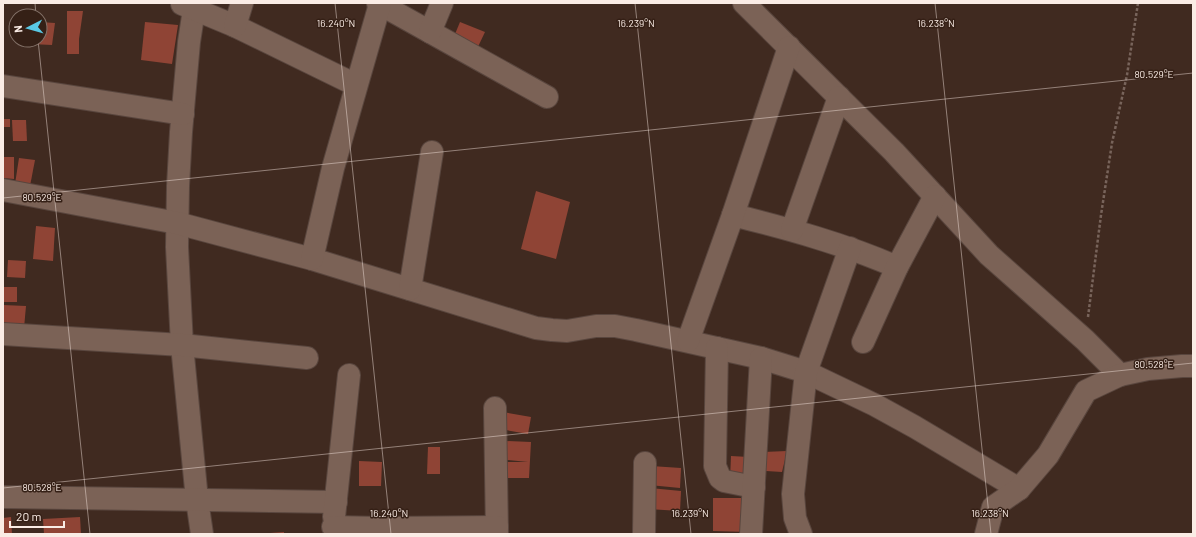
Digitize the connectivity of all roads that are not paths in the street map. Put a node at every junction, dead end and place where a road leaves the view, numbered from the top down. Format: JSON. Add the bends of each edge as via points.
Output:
{"nodes":[{"id":1,"x":242,"y":3,"type":"edge"},
{"id":2,"x":379,"y":3,"type":"edge"},
{"id":3,"x":442,"y":3,"type":"edge"},
{"id":4,"x":744,"y":3,"type":"edge"},
{"id":5,"x":190,"y":5,"type":"edge"},
{"id":6,"x":235,"y":26,"type":"junction"},
{"id":7,"x":430,"y":32,"type":"junction"},
{"id":8,"x":789,"y":47,"type":"junction"},
{"id":9,"x":356,"y":85,"type":"junction"},
{"id":10,"x":3,"y":86,"type":"edge"},
{"id":11,"x":547,"y":97,"type":"dead end"},
{"id":12,"x":839,"y":97,"type":"junction"},
{"id":13,"x":183,"y":114,"type":"junction"},
{"id":14,"x":432,"y":152,"type":"dead end"},
{"id":15,"x":3,"y":190,"type":"edge"},
{"id":16,"x":935,"y":196,"type":"junction"},
{"id":17,"x":733,"y":215,"type":"junction"},
{"id":18,"x":177,"y":223,"type":"junction"},
{"id":19,"x":792,"y":230,"type":"junction"},
{"id":20,"x":850,"y":248,"type":"junction"},
{"id":21,"x":312,"y":259,"type":"junction"},
{"id":22,"x":897,"y":267,"type":"junction"},
{"id":23,"x":410,"y":289,"type":"junction"},
{"id":24,"x":3,"y":334,"type":"edge"},
{"id":25,"x":688,"y":341,"type":"junction"},
{"id":26,"x":863,"y":342,"type":"dead end"},
{"id":27,"x":182,"y":345,"type":"junction"},
{"id":28,"x":717,"y":348,"type":"junction"},
{"id":29,"x":307,"y":358,"type":"dead end"},
{"id":30,"x":761,"y":358,"type":"junction"},
{"id":31,"x":1193,"y":366,"type":"edge"},
{"id":32,"x":806,"y":372,"type":"junction"},
{"id":33,"x":349,"y":375,"type":"dead end"},
{"id":34,"x":1120,"y":375,"type":"junction"},
{"id":35,"x":495,"y":408,"type":"dead end"},
{"id":36,"x":645,"y":463,"type":"dead end"},
{"id":37,"x":754,"y":487,"type":"junction"},
{"id":38,"x":1019,"y":489,"type":"junction"},
{"id":39,"x":3,"y":497,"type":"edge"},
{"id":40,"x":197,"y":500,"type":"junction"},
{"id":41,"x":336,"y":502,"type":"junction"},
{"id":42,"x":497,"y":530,"type":"edge"},
{"id":43,"x":333,"y":531,"type":"edge"},
{"id":44,"x":202,"y":534,"type":"edge"},
{"id":45,"x":644,"y":534,"type":"edge"},
{"id":46,"x":751,"y":534,"type":"edge"},
{"id":47,"x":801,"y":534,"type":"edge"},
{"id":48,"x":986,"y":534,"type":"edge"}],
"edges":[{"from":1,"to":6,"type":"street"},
{"from":2,"to":7,"type":"street"},
{"from":2,"to":9,"type":"street"},
{"from":3,"to":7,"type":"street"},
{"from":4,"to":8,"type":"street"},
{"from":5,"to":6,"type":"street"},
{"from":5,"to":13,"type":"street"},
{"from":6,"to":9,"type":"street"},
{"from":7,"to":11,"type":"street"},
{"from":8,"to":12,"type":"street"},
{"from":8,"to":17,"type":"street"},
{"from":9,"to":21,"type":"street"},
{"from":10,"to":13,"type":"street"},
{"from":12,"to":16,"type":"street"},
{"from":12,"to":19,"type":"street"},
{"from":13,"to":18,"type":"street"},
{"from":14,"to":23,"type":"street"},
{"from":15,"to":18,"type":"street"},
{"from":16,"to":22,"type":"street"},
{"from":16,"to":34,"type":"street","via":[[989,255],[1085,340]]},
{"from":17,"to":19,"type":"street"},
{"from":17,"to":25,"type":"street"},
{"from":18,"to":21,"type":"street"},
{"from":18,"to":27,"type":"street"},
{"from":19,"to":20,"type":"street"},
{"from":20,"to":22,"type":"street"},
{"from":20,"to":32,"type":"street"},
{"from":21,"to":23,"type":"street"},
{"from":22,"to":26,"type":"street"},
{"from":23,"to":25,"type":"street","via":[[536,328],[567,330],[615,326]]},
{"from":24,"to":27,"type":"street"},
{"from":25,"to":28,"type":"street"},
{"from":27,"to":29,"type":"street"},
{"from":27,"to":40,"type":"street"},
{"from":28,"to":30,"type":"street"},
{"from":28,"to":37,"type":"street","via":[[715,466],[724,481]]},
{"from":30,"to":32,"type":"street"},
{"from":30,"to":37,"type":"street"},
{"from":31,"to":34,"type":"street","via":[[1148,369]]},
{"from":32,"to":38,"type":"street","via":[[875,405]]},
{"from":32,"to":47,"type":"street","via":[[793,494],[795,518]]},
{"from":33,"to":41,"type":"street"},
{"from":34,"to":38,"type":"street","via":[[1086,391],[1048,455]]},
{"from":35,"to":42,"type":"street"},
{"from":36,"to":45,"type":"street"},
{"from":37,"to":46,"type":"street"},
{"from":38,"to":48,"type":"street","via":[[992,507]]},
{"from":39,"to":40,"type":"street"},
{"from":40,"to":41,"type":"street"},
{"from":40,"to":44,"type":"street"},
{"from":41,"to":43,"type":"street"},
{"from":42,"to":43,"type":"street","via":[[381,528]]}]}
